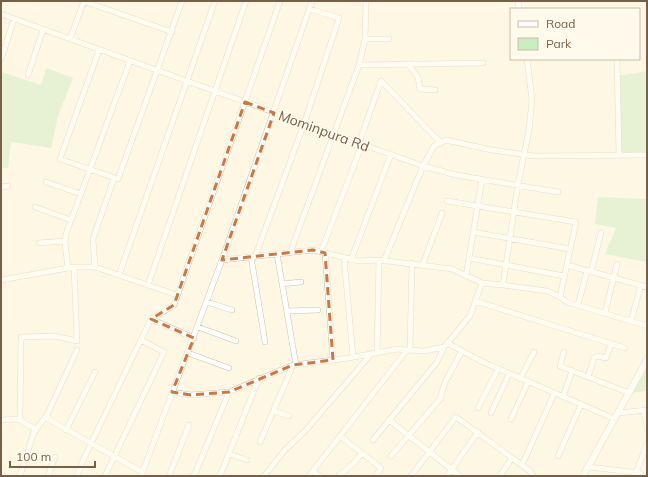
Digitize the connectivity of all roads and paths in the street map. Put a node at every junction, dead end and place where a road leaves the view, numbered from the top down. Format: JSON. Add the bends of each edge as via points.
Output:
{"nodes":[{"id":1,"x":83,"y":1,"type":"edge"},
{"id":2,"x":182,"y":1,"type":"edge"},
{"id":3,"x":215,"y":1,"type":"edge"},
{"id":4,"x":246,"y":1,"type":"edge"},
{"id":5,"x":280,"y":1,"type":"edge"},
{"id":6,"x":312,"y":1,"type":"edge"},
{"id":7,"x":366,"y":1,"type":"edge"},
{"id":8,"x":310,"y":9,"type":"junction"},
{"id":9,"x":1,"y":14,"type":"edge"},
{"id":10,"x":14,"y":19,"type":"junction"},
{"id":11,"x":43,"y":30,"type":"junction"},
{"id":12,"x":172,"y":32,"type":"junction"},
{"id":13,"x":70,"y":39,"type":"junction"},
{"id":14,"x":365,"y":39,"type":"junction"},
{"id":15,"x":389,"y":39,"type":"dead end"},
{"id":16,"x":99,"y":50,"type":"junction"},
{"id":17,"x":1,"y":59,"type":"edge"},
{"id":18,"x":527,"y":60,"type":"edge"},
{"id":19,"x":617,"y":60,"type":"edge"},
{"id":20,"x":130,"y":61,"type":"junction"},
{"id":21,"x":483,"y":63,"type":"dead end"},
{"id":22,"x":408,"y":64,"type":"junction"},
{"id":23,"x":359,"y":65,"type":"junction"},
{"id":24,"x":158,"y":71,"type":"junction"},
{"id":25,"x":28,"y":75,"type":"dead end"},
{"id":26,"x":188,"y":82,"type":"junction"},
{"id":27,"x":435,"y":90,"type":"dead end"},
{"id":28,"x":215,"y":92,"type":"junction"},
{"id":29,"x":245,"y":102,"type":"junction"},
{"id":30,"x":274,"y":113,"type":"junction"},
{"id":31,"x":304,"y":124,"type":"junction"},
{"id":32,"x":334,"y":134,"type":"junction"},
{"id":33,"x":361,"y":143,"type":"junction"},
{"id":34,"x":441,"y":143,"type":"junction"},
{"id":35,"x":391,"y":154,"type":"junction"},
{"id":36,"x":525,"y":155,"type":"junction"},
{"id":37,"x":619,"y":155,"type":"junction"},
{"id":38,"x":647,"y":155,"type":"edge"},
{"id":39,"x":423,"y":166,"type":"junction"},
{"id":40,"x":90,"y":170,"type":"junction"},
{"id":41,"x":114,"y":178,"type":"junction"},
{"id":42,"x":482,"y":179,"type":"junction"},
{"id":43,"x":46,"y":182,"type":"dead end"},
{"id":44,"x":518,"y":184,"type":"junction"},
{"id":45,"x":8,"y":186,"type":"dead end"},
{"id":46,"x":1,"y":187,"type":"edge"},
{"id":47,"x":558,"y":192,"type":"dead end"},
{"id":48,"x":81,"y":194,"type":"junction"},
{"id":49,"x":447,"y":200,"type":"dead end"},
{"id":50,"x":477,"y":206,"type":"junction"},
{"id":51,"x":34,"y":207,"type":"dead end"},
{"id":52,"x":514,"y":211,"type":"junction"},
{"id":53,"x":442,"y":213,"type":"dead end"},
{"id":54,"x":71,"y":220,"type":"junction"},
{"id":55,"x":473,"y":232,"type":"junction"},
{"id":56,"x":601,"y":233,"type":"dead end"},
{"id":57,"x":510,"y":238,"type":"junction"},
{"id":58,"x":65,"y":241,"type":"junction"},
{"id":59,"x":39,"y":243,"type":"dead end"},
{"id":60,"x":570,"y":249,"type":"junction"},
{"id":61,"x":323,"y":252,"type":"junction"},
{"id":62,"x":290,"y":253,"type":"junction"},
{"id":63,"x":277,"y":254,"type":"junction"},
{"id":64,"x":253,"y":257,"type":"junction"},
{"id":65,"x":344,"y":258,"type":"junction"},
{"id":66,"x":469,"y":258,"type":"junction"},
{"id":67,"x":222,"y":260,"type":"junction"},
{"id":68,"x":351,"y":260,"type":"junction"},
{"id":69,"x":382,"y":260,"type":"junction"},
{"id":70,"x":412,"y":263,"type":"junction"},
{"id":71,"x":422,"y":264,"type":"junction"},
{"id":72,"x":617,"y":264,"type":"dead end"},
{"id":73,"x":506,"y":265,"type":"junction"},
{"id":74,"x":567,"y":265,"type":"junction"},
{"id":75,"x":74,"y":267,"type":"junction"},
{"id":76,"x":95,"y":267,"type":"junction"},
{"id":77,"x":68,"y":268,"type":"junction"},
{"id":78,"x":589,"y":271,"type":"junction"},
{"id":79,"x":119,"y":275,"type":"junction"},
{"id":80,"x":466,"y":276,"type":"junction"},
{"id":81,"x":564,"y":276,"type":"junction"},
{"id":82,"x":614,"y":278,"type":"junction"},
{"id":83,"x":1,"y":280,"type":"edge"},
{"id":84,"x":301,"y":282,"type":"dead end"},
{"id":85,"x":482,"y":283,"type":"junction"},
{"id":86,"x":282,"y":284,"type":"junction"},
{"id":87,"x":148,"y":285,"type":"junction"},
{"id":88,"x":503,"y":285,"type":"junction"},
{"id":89,"x":641,"y":285,"type":"junction"},
{"id":90,"x":647,"y":287,"type":"edge"},
{"id":91,"x":177,"y":296,"type":"junction"},
{"id":92,"x":560,"y":297,"type":"junction"},
{"id":93,"x":475,"y":301,"type":"junction"},
{"id":94,"x":207,"y":302,"type":"junction"},
{"id":95,"x":578,"y":305,"type":"junction"},
{"id":96,"x":232,"y":310,"type":"dead end"},
{"id":97,"x":318,"y":310,"type":"dead end"},
{"id":98,"x":287,"y":311,"type":"junction"},
{"id":99,"x":605,"y":313,"type":"junction"},
{"id":100,"x":151,"y":319,"type":"junction"},
{"id":101,"x":631,"y":321,"type":"junction"},
{"id":102,"x":647,"y":326,"type":"edge"},
{"id":103,"x":198,"y":327,"type":"junction"},
{"id":104,"x":194,"y":338,"type":"junction"},
{"id":105,"x":141,"y":340,"type":"junction"},
{"id":106,"x":236,"y":341,"type":"dead end"},
{"id":107,"x":265,"y":342,"type":"dead end"},
{"id":108,"x":611,"y":344,"type":"junction"},
{"id":109,"x":446,"y":345,"type":"junction"},
{"id":110,"x":625,"y":348,"type":"dead end"},
{"id":111,"x":77,"y":350,"type":"dead end"},
{"id":112,"x":409,"y":350,"type":"junction"},
{"id":113,"x":462,"y":351,"type":"junction"},
{"id":114,"x":534,"y":352,"type":"dead end"},
{"id":115,"x":564,"y":352,"type":"dead end"},
{"id":116,"x":188,"y":353,"type":"junction"},
{"id":117,"x":377,"y":353,"type":"junction"},
{"id":118,"x":370,"y":354,"type":"junction"},
{"id":119,"x":353,"y":357,"type":"junction"},
{"id":120,"x":333,"y":360,"type":"junction"},
{"id":121,"x":647,"y":360,"type":"edge"},
{"id":122,"x":294,"y":365,"type":"junction"},
{"id":123,"x":229,"y":368,"type":"dead end"},
{"id":124,"x":498,"y":369,"type":"junction"},
{"id":125,"x":572,"y":371,"type":"junction"},
{"id":126,"x":95,"y":372,"type":"dead end"},
{"id":127,"x":509,"y":374,"type":"junction"},
{"id":128,"x":588,"y":377,"type":"junction"},
{"id":129,"x":259,"y":378,"type":"junction"},
{"id":130,"x":520,"y":379,"type":"junction"},
{"id":131,"x":528,"y":382,"type":"junction"},
{"id":132,"x":172,"y":392,"type":"junction"},
{"id":133,"x":229,"y":392,"type":"junction"},
{"id":134,"x":629,"y":393,"type":"junction"},
{"id":135,"x":554,"y":394,"type":"junction"},
{"id":136,"x":563,"y":397,"type":"junction"},
{"id":137,"x":581,"y":405,"type":"junction"},
{"id":138,"x":478,"y":408,"type":"dead end"},
{"id":139,"x":646,"y":410,"type":"edge"},
{"id":140,"x":274,"y":411,"type":"junction"},
{"id":141,"x":491,"y":412,"type":"dead end"},
{"id":142,"x":47,"y":415,"type":"junction"},
{"id":143,"x":289,"y":416,"type":"dead end"},
{"id":144,"x":617,"y":416,"type":"junction"},
{"id":145,"x":20,"y":419,"type":"junction"},
{"id":146,"x":511,"y":419,"type":"dead end"},
{"id":147,"x":1,"y":420,"type":"edge"},
{"id":148,"x":389,"y":420,"type":"junction"},
{"id":149,"x":189,"y":425,"type":"dead end"},
{"id":150,"x":647,"y":428,"type":"edge"},
{"id":151,"x":36,"y":430,"type":"junction"},
{"id":152,"x":66,"y":430,"type":"junction"},
{"id":153,"x":478,"y":432,"type":"junction"},
{"id":154,"x":408,"y":435,"type":"junction"},
{"id":155,"x":340,"y":436,"type":"junction"},
{"id":156,"x":373,"y":440,"type":"dead end"},
{"id":157,"x":260,"y":442,"type":"dead end"},
{"id":158,"x":91,"y":444,"type":"junction"},
{"id":159,"x":647,"y":444,"type":"edge"},
{"id":160,"x":430,"y":452,"type":"junction"},
{"id":161,"x":362,"y":453,"type":"junction"},
{"id":162,"x":229,"y":454,"type":"junction"},
{"id":163,"x":390,"y":456,"type":"dead end"},
{"id":164,"x":558,"y":456,"type":"dead end"},
{"id":165,"x":55,"y":457,"type":"dead end"},
{"id":166,"x":114,"y":457,"type":"junction"},
{"id":167,"x":512,"y":458,"type":"junction"},
{"id":168,"x":247,"y":460,"type":"dead end"},
{"id":169,"x":522,"y":465,"type":"junction"},
{"id":170,"x":589,"y":467,"type":"junction"},
{"id":171,"x":452,"y":470,"type":"junction"},
{"id":172,"x":313,"y":471,"type":"junction"},
{"id":173,"x":615,"y":473,"type":"edge"},
{"id":174,"x":636,"y":473,"type":"junction"},
{"id":175,"x":141,"y":474,"type":"edge"},
{"id":176,"x":20,"y":476,"type":"edge"},
{"id":177,"x":48,"y":476,"type":"edge"},
{"id":178,"x":77,"y":476,"type":"edge"},
{"id":179,"x":105,"y":476,"type":"edge"},
{"id":180,"x":169,"y":476,"type":"edge"},
{"id":181,"x":194,"y":476,"type":"edge"},
{"id":182,"x":220,"y":476,"type":"edge"},
{"id":183,"x":264,"y":476,"type":"edge"},
{"id":184,"x":309,"y":476,"type":"edge"},
{"id":185,"x":320,"y":476,"type":"edge"},
{"id":186,"x":339,"y":476,"type":"edge"},
{"id":187,"x":376,"y":476,"type":"edge"},
{"id":188,"x":410,"y":476,"type":"edge"},
{"id":189,"x":447,"y":476,"type":"edge"},
{"id":190,"x":460,"y":476,"type":"edge"},
{"id":191,"x":500,"y":476,"type":"edge"},
{"id":192,"x":533,"y":476,"type":"edge"},
{"id":193,"x":585,"y":476,"type":"edge"},
{"id":194,"x":643,"y":476,"type":"edge"}],
"edges":[{"from":1,"to":12,"type":"street"},
{"from":1,"to":13,"type":"street"},
{"from":2,"to":12,"type":"street"},
{"from":3,"to":26,"type":"street"},
{"from":4,"to":28,"type":"street"},
{"from":5,"to":29,"type":"street"},
{"from":6,"to":8,"type":"street"},
{"from":7,"to":14,"type":"street"},
{"from":8,"to":30,"type":"street"},
{"from":8,"to":31,"type":"street","via":[[339,18]]},
{"from":9,"to":10,"type":"street","name":"Mominpura Rd"},
{"from":10,"to":11,"type":"street","name":"Mominpura Rd"},
{"from":10,"to":17,"type":"street"},
{"from":11,"to":13,"type":"street","name":"Mominpura Rd"},
{"from":11,"to":25,"type":"street"},
{"from":12,"to":24,"type":"street"},
{"from":13,"to":16,"type":"street","name":"Mominpura Rd"},
{"from":14,"to":15,"type":"street"},
{"from":14,"to":23,"type":"street"},
{"from":16,"to":20,"type":"street","name":"Mominpura Rd"},
{"from":16,"to":40,"type":"street","via":[[60,159]]},
{"from":18,"to":36,"type":"street","via":[[532,100]]},
{"from":19,"to":37,"type":"street"},
{"from":20,"to":24,"type":"street","name":"Mominpura Rd"},
{"from":20,"to":40,"type":"street"},
{"from":21,"to":22,"type":"street"},
{"from":22,"to":23,"type":"street"},
{"from":22,"to":27,"type":"street","via":[[418,77],[420,89]]},
{"from":23,"to":32,"type":"street"},
{"from":24,"to":26,"type":"street","name":"Mominpura Rd"},
{"from":24,"to":41,"type":"street","via":[[119,178]]},
{"from":26,"to":28,"type":"street","name":"Mominpura Rd"},
{"from":26,"to":79,"type":"street"},
{"from":28,"to":29,"type":"street","name":"Mominpura Rd"},
{"from":28,"to":87,"type":"street"},
{"from":29,"to":30,"type":"street","name":"Mominpura Rd"},
{"from":29,"to":91,"type":"street"},
{"from":30,"to":31,"type":"street","name":"Mominpura Rd"},
{"from":30,"to":67,"type":"street"},
{"from":31,"to":32,"type":"street","name":"Mominpura Rd"},
{"from":31,"to":64,"type":"street"},
{"from":32,"to":33,"type":"street","name":"Mominpura Rd"},
{"from":32,"to":62,"type":"street"},
{"from":33,"to":34,"type":"street","via":[[381,81]]},
{"from":33,"to":35,"type":"street","name":"Mominpura Rd"},
{"from":33,"to":61,"type":"street"},
{"from":34,"to":36,"type":"street","via":[[446,140]]},
{"from":34,"to":39,"type":"street","via":[[434,146]]},
{"from":35,"to":39,"type":"street","name":"Mominpura Rd"},
{"from":35,"to":68,"type":"street"},
{"from":36,"to":37,"type":"street"},
{"from":36,"to":44,"type":"street"},
{"from":37,"to":38,"type":"street"},
{"from":39,"to":42,"type":"street","name":"Mominpura Rd"},
{"from":39,"to":69,"type":"street"},
{"from":40,"to":41,"type":"street"},
{"from":40,"to":48,"type":"street"},
{"from":41,"to":76,"type":"street","via":[[93,239]]},
{"from":42,"to":44,"type":"street","name":"Mominpura Rd"},
{"from":42,"to":50,"type":"street"},
{"from":43,"to":48,"type":"street"},
{"from":44,"to":47,"type":"street","name":"Mominpura Rd"},
{"from":44,"to":52,"type":"street"},
{"from":45,"to":46,"type":"street"},
{"from":48,"to":54,"type":"street"},
{"from":49,"to":50,"type":"street"},
{"from":50,"to":52,"type":"street"},
{"from":50,"to":55,"type":"street"},
{"from":51,"to":54,"type":"street"},
{"from":52,"to":57,"type":"street"},
{"from":52,"to":60,"type":"street","via":[[576,222]]},
{"from":53,"to":71,"type":"street"},
{"from":54,"to":58,"type":"street"},
{"from":55,"to":57,"type":"street"},
{"from":55,"to":66,"type":"street"},
{"from":56,"to":78,"type":"street"},
{"from":57,"to":60,"type":"street"},
{"from":57,"to":73,"type":"street"},
{"from":58,"to":59,"type":"street"},
{"from":58,"to":77,"type":"street"},
{"from":60,"to":74,"type":"street"},
{"from":61,"to":62,"type":"street","via":[[313,250]]},
{"from":61,"to":65,"type":"street"},
{"from":61,"to":120,"type":"street"},
{"from":62,"to":63,"type":"street"},
{"from":63,"to":64,"type":"street"},
{"from":63,"to":86,"type":"street"},
{"from":64,"to":67,"type":"street"},
{"from":64,"to":107,"type":"street"},
{"from":65,"to":68,"type":"street"},
{"from":65,"to":119,"type":"street"},
{"from":66,"to":73,"type":"street"},
{"from":66,"to":80,"type":"street"},
{"from":67,"to":94,"type":"street"},
{"from":68,"to":69,"type":"street"},
{"from":69,"to":70,"type":"street"},
{"from":69,"to":117,"type":"street"},
{"from":70,"to":71,"type":"street"},
{"from":70,"to":112,"type":"street"},
{"from":71,"to":80,"type":"street","via":[[452,269]]},
{"from":72,"to":82,"type":"street"},
{"from":73,"to":81,"type":"street"},
{"from":73,"to":88,"type":"street"},
{"from":74,"to":78,"type":"street"},
{"from":74,"to":81,"type":"street"},
{"from":75,"to":76,"type":"street"},
{"from":75,"to":77,"type":"street"},
{"from":75,"to":145,"type":"street","via":[[77,341],[54,336],[22,336]]},
{"from":76,"to":79,"type":"street"},
{"from":77,"to":83,"type":"street"},
{"from":78,"to":82,"type":"street"},
{"from":78,"to":95,"type":"street"},
{"from":79,"to":87,"type":"street"},
{"from":80,"to":85,"type":"street"},
{"from":81,"to":92,"type":"street"},
{"from":82,"to":89,"type":"street"},
{"from":82,"to":99,"type":"street"},
{"from":84,"to":86,"type":"street"},
{"from":85,"to":88,"type":"street"},
{"from":85,"to":93,"type":"street"},
{"from":86,"to":98,"type":"street"},
{"from":87,"to":91,"type":"street"},
{"from":88,"to":92,"type":"street","via":[[547,291]]},
{"from":89,"to":90,"type":"street"},
{"from":89,"to":101,"type":"street"},
{"from":91,"to":100,"type":"street","via":[[174,305]]},
{"from":92,"to":95,"type":"street"},
{"from":93,"to":108,"type":"street"},
{"from":93,"to":109,"type":"street","via":[[470,316]]},
{"from":94,"to":96,"type":"street"},
{"from":94,"to":103,"type":"street"},
{"from":95,"to":99,"type":"street"},
{"from":97,"to":98,"type":"street"},
{"from":98,"to":122,"type":"street"},
{"from":99,"to":101,"type":"street"},
{"from":100,"to":104,"type":"street"},
{"from":100,"to":105,"type":"street"},
{"from":101,"to":102,"type":"street"},
{"from":103,"to":104,"type":"street"},
{"from":103,"to":106,"type":"street"},
{"from":104,"to":116,"type":"street"},
{"from":105,"to":158,"type":"street"},
{"from":105,"to":166,"type":"street","via":[[164,352]]},
{"from":108,"to":110,"type":"street"},
{"from":108,"to":128,"type":"street","via":[[606,358],[594,358]]},
{"from":109,"to":112,"type":"street","via":[[425,351]]},
{"from":109,"to":113,"type":"street"},
{"from":109,"to":148,"type":"street","via":[[437,362]]},
{"from":111,"to":142,"type":"street"},
{"from":112,"to":117,"type":"street","via":[[397,349]]},
{"from":112,"to":155,"type":"street"},
{"from":113,"to":124,"type":"street"},
{"from":113,"to":154,"type":"street","via":[[445,382],[440,399]]},
{"from":114,"to":130,"type":"street"},
{"from":115,"to":125,"type":"street","via":[[560,366]]},
{"from":116,"to":123,"type":"street"},
{"from":116,"to":132,"type":"street"},
{"from":117,"to":118,"type":"street"},
{"from":118,"to":119,"type":"street"},
{"from":118,"to":183,"type":"street"},
{"from":119,"to":120,"type":"street"},
{"from":120,"to":122,"type":"street"},
{"from":121,"to":134,"type":"street"},
{"from":122,"to":129,"type":"street"},
{"from":122,"to":140,"type":"street"},
{"from":124,"to":127,"type":"street"},
{"from":124,"to":138,"type":"street"},
{"from":125,"to":128,"type":"street"},
{"from":125,"to":136,"type":"street"},
{"from":126,"to":152,"type":"street"},
{"from":127,"to":130,"type":"street"},
{"from":127,"to":141,"type":"street"},
{"from":128,"to":134,"type":"street"},
{"from":129,"to":133,"type":"street"},
{"from":129,"to":162,"type":"street"},
{"from":130,"to":131,"type":"street"},
{"from":131,"to":135,"type":"street"},
{"from":131,"to":146,"type":"street"},
{"from":132,"to":133,"type":"street","via":[[191,396]]},
{"from":132,"to":175,"type":"street"},
{"from":133,"to":181,"type":"street"},
{"from":134,"to":144,"type":"street"},
{"from":135,"to":136,"type":"street"},
{"from":135,"to":169,"type":"street"},
{"from":136,"to":137,"type":"street"},
{"from":137,"to":144,"type":"street"},
{"from":137,"to":164,"type":"street"},
{"from":139,"to":144,"type":"street"},
{"from":139,"to":150,"type":"street"},
{"from":140,"to":143,"type":"street"},
{"from":140,"to":157,"type":"street"},
{"from":142,"to":151,"type":"street"},
{"from":142,"to":152,"type":"street","via":[[50,421]]},
{"from":144,"to":170,"type":"street"},
{"from":145,"to":147,"type":"street"},
{"from":145,"to":151,"type":"street"},
{"from":148,"to":154,"type":"street"},
{"from":148,"to":156,"type":"street"},
{"from":149,"to":180,"type":"street"},
{"from":151,"to":176,"type":"street"},
{"from":152,"to":158,"type":"street"},
{"from":153,"to":160,"type":"street","via":[[456,417]]},
{"from":153,"to":167,"type":"street"},
{"from":153,"to":171,"type":"street"},
{"from":154,"to":160,"type":"street"},
{"from":154,"to":163,"type":"street"},
{"from":155,"to":161,"type":"street"},
{"from":155,"to":172,"type":"street"},
{"from":158,"to":166,"type":"street"},
{"from":158,"to":178,"type":"street"},
{"from":159,"to":174,"type":"street"},
{"from":160,"to":171,"type":"street"},
{"from":160,"to":188,"type":"street"},
{"from":161,"to":186,"type":"street"},
{"from":161,"to":187,"type":"street","via":[[381,468]]},
{"from":162,"to":168,"type":"street"},
{"from":162,"to":182,"type":"street"},
{"from":165,"to":177,"type":"street"},
{"from":166,"to":175,"type":"street"},
{"from":166,"to":179,"type":"street"},
{"from":167,"to":169,"type":"street"},
{"from":167,"to":191,"type":"street"},
{"from":169,"to":192,"type":"street"},
{"from":170,"to":173,"type":"street"},
{"from":170,"to":193,"type":"street"},
{"from":171,"to":189,"type":"street"},
{"from":171,"to":190,"type":"street"},
{"from":172,"to":184,"type":"street"},
{"from":172,"to":185,"type":"street"},
{"from":173,"to":174,"type":"street"},
{"from":174,"to":194,"type":"street"}]}
